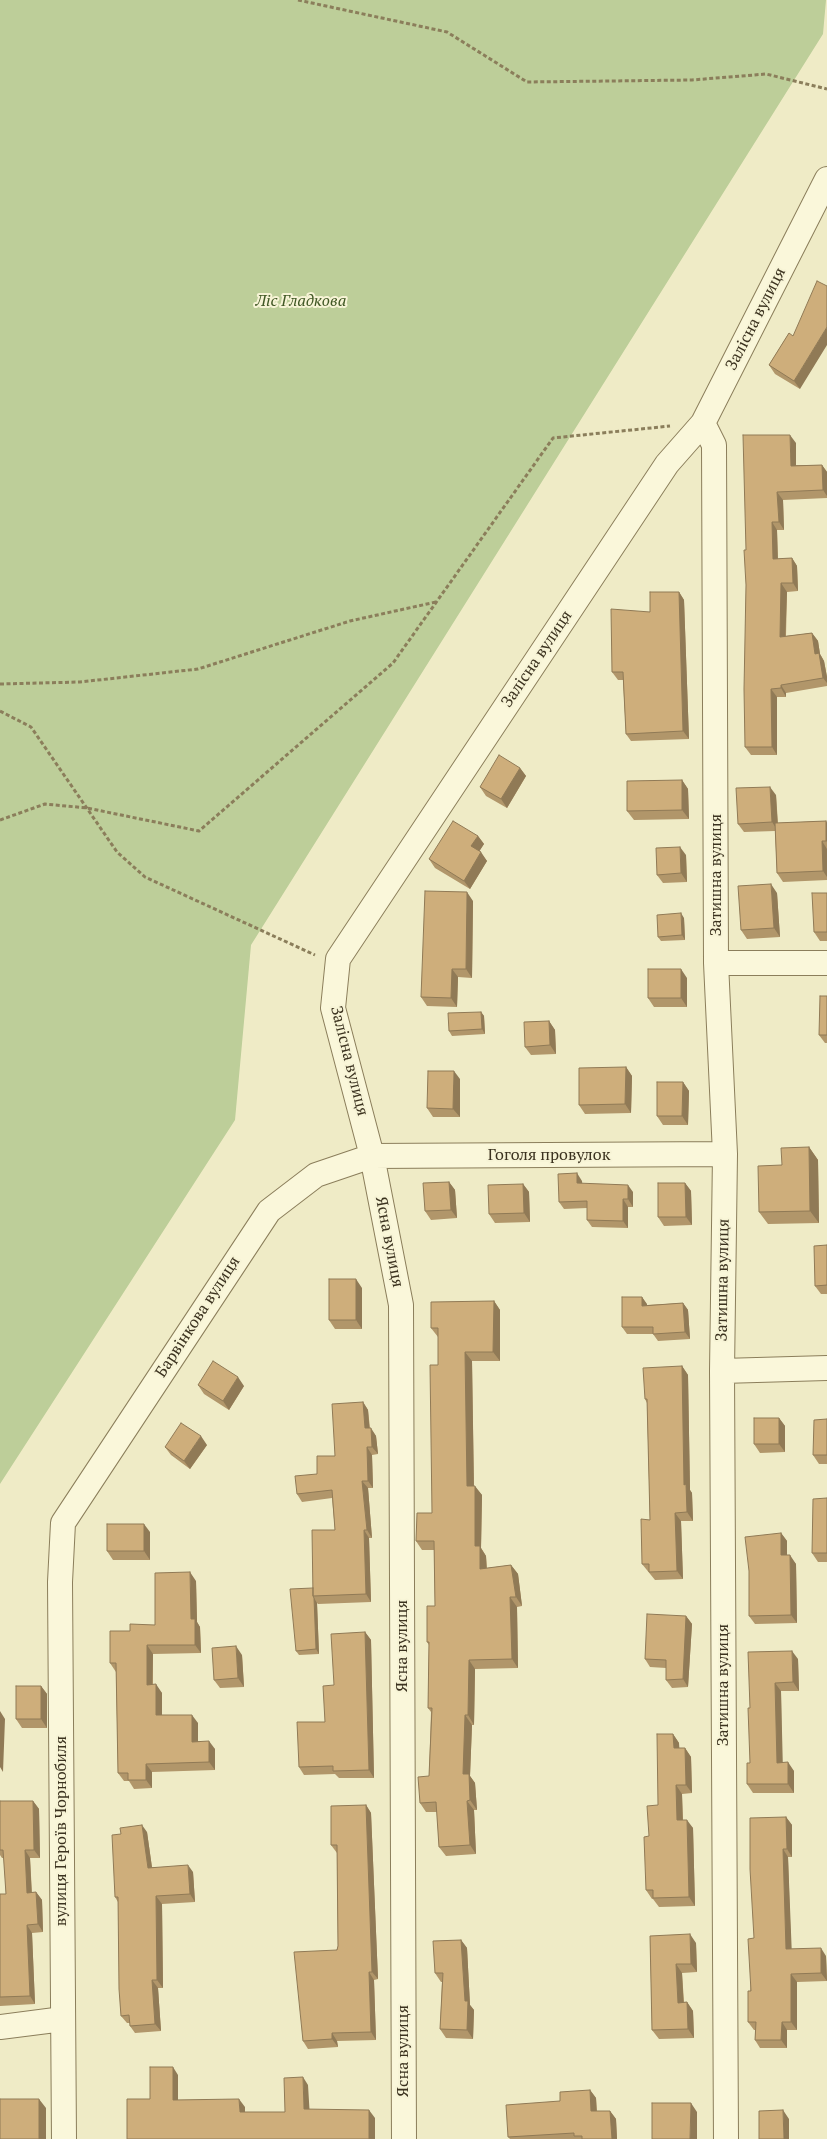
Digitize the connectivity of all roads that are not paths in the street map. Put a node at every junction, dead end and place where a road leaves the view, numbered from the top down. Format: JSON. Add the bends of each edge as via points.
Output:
{"nodes":[{"id":1,"x":827,"y":179,"type":"edge"},
{"id":2,"x":703,"y":423,"type":"junction"},
{"id":3,"x":716,"y":962,"type":"junction"},
{"id":4,"x":827,"y":963,"type":"edge"},
{"id":5,"x":725,"y":1154,"type":"junction"},
{"id":6,"x":372,"y":1156,"type":"junction"},
{"id":7,"x":827,"y":1368,"type":"edge"},
{"id":8,"x":722,"y":1371,"type":"junction"},
{"id":9,"x":63,"y":1523,"type":"joint"},
{"id":10,"x":63,"y":2019,"type":"junction"},
{"id":11,"x":0,"y":2027,"type":"edge"},
{"id":12,"x":64,"y":2139,"type":"edge"},
{"id":13,"x":404,"y":2139,"type":"edge"},
{"id":14,"x":726,"y":2139,"type":"edge"}],
"edges":[{"from":1,"to":2,"type":"street","name":"Залісна вулиця"},
{"from":2,"to":3,"type":"street","name":"Затишна вулиця","via":[[714,445]]},
{"from":2,"to":6,"type":"street","name":"Залісна вулиця","via":[[667,464],[338,959],[333,1008]]},
{"from":3,"to":4,"type":"street"},
{"from":3,"to":5,"type":"street","name":"Затишна вулиця"},
{"from":5,"to":6,"type":"street","name":"Гоголя провулок"},
{"from":5,"to":8,"type":"street","name":"Затишна вулиця"},
{"from":6,"to":9,"type":"street","name":"Барвінкова вулиця","via":[[316,1175],[268,1211]]},
{"from":6,"to":13,"type":"street","name":"Ясна вулиця","via":[[401,1305]]},
{"from":7,"to":8,"type":"street"},
{"from":8,"to":14,"type":"street","name":"Затишна вулиця"},
{"from":9,"to":10,"type":"street","name":"вулиця Героїв Чорнобиля","via":[[60,1592]]},
{"from":10,"to":11,"type":"street"},
{"from":10,"to":12,"type":"street","name":"вулиця Героїв Чорнобиля"}]}
